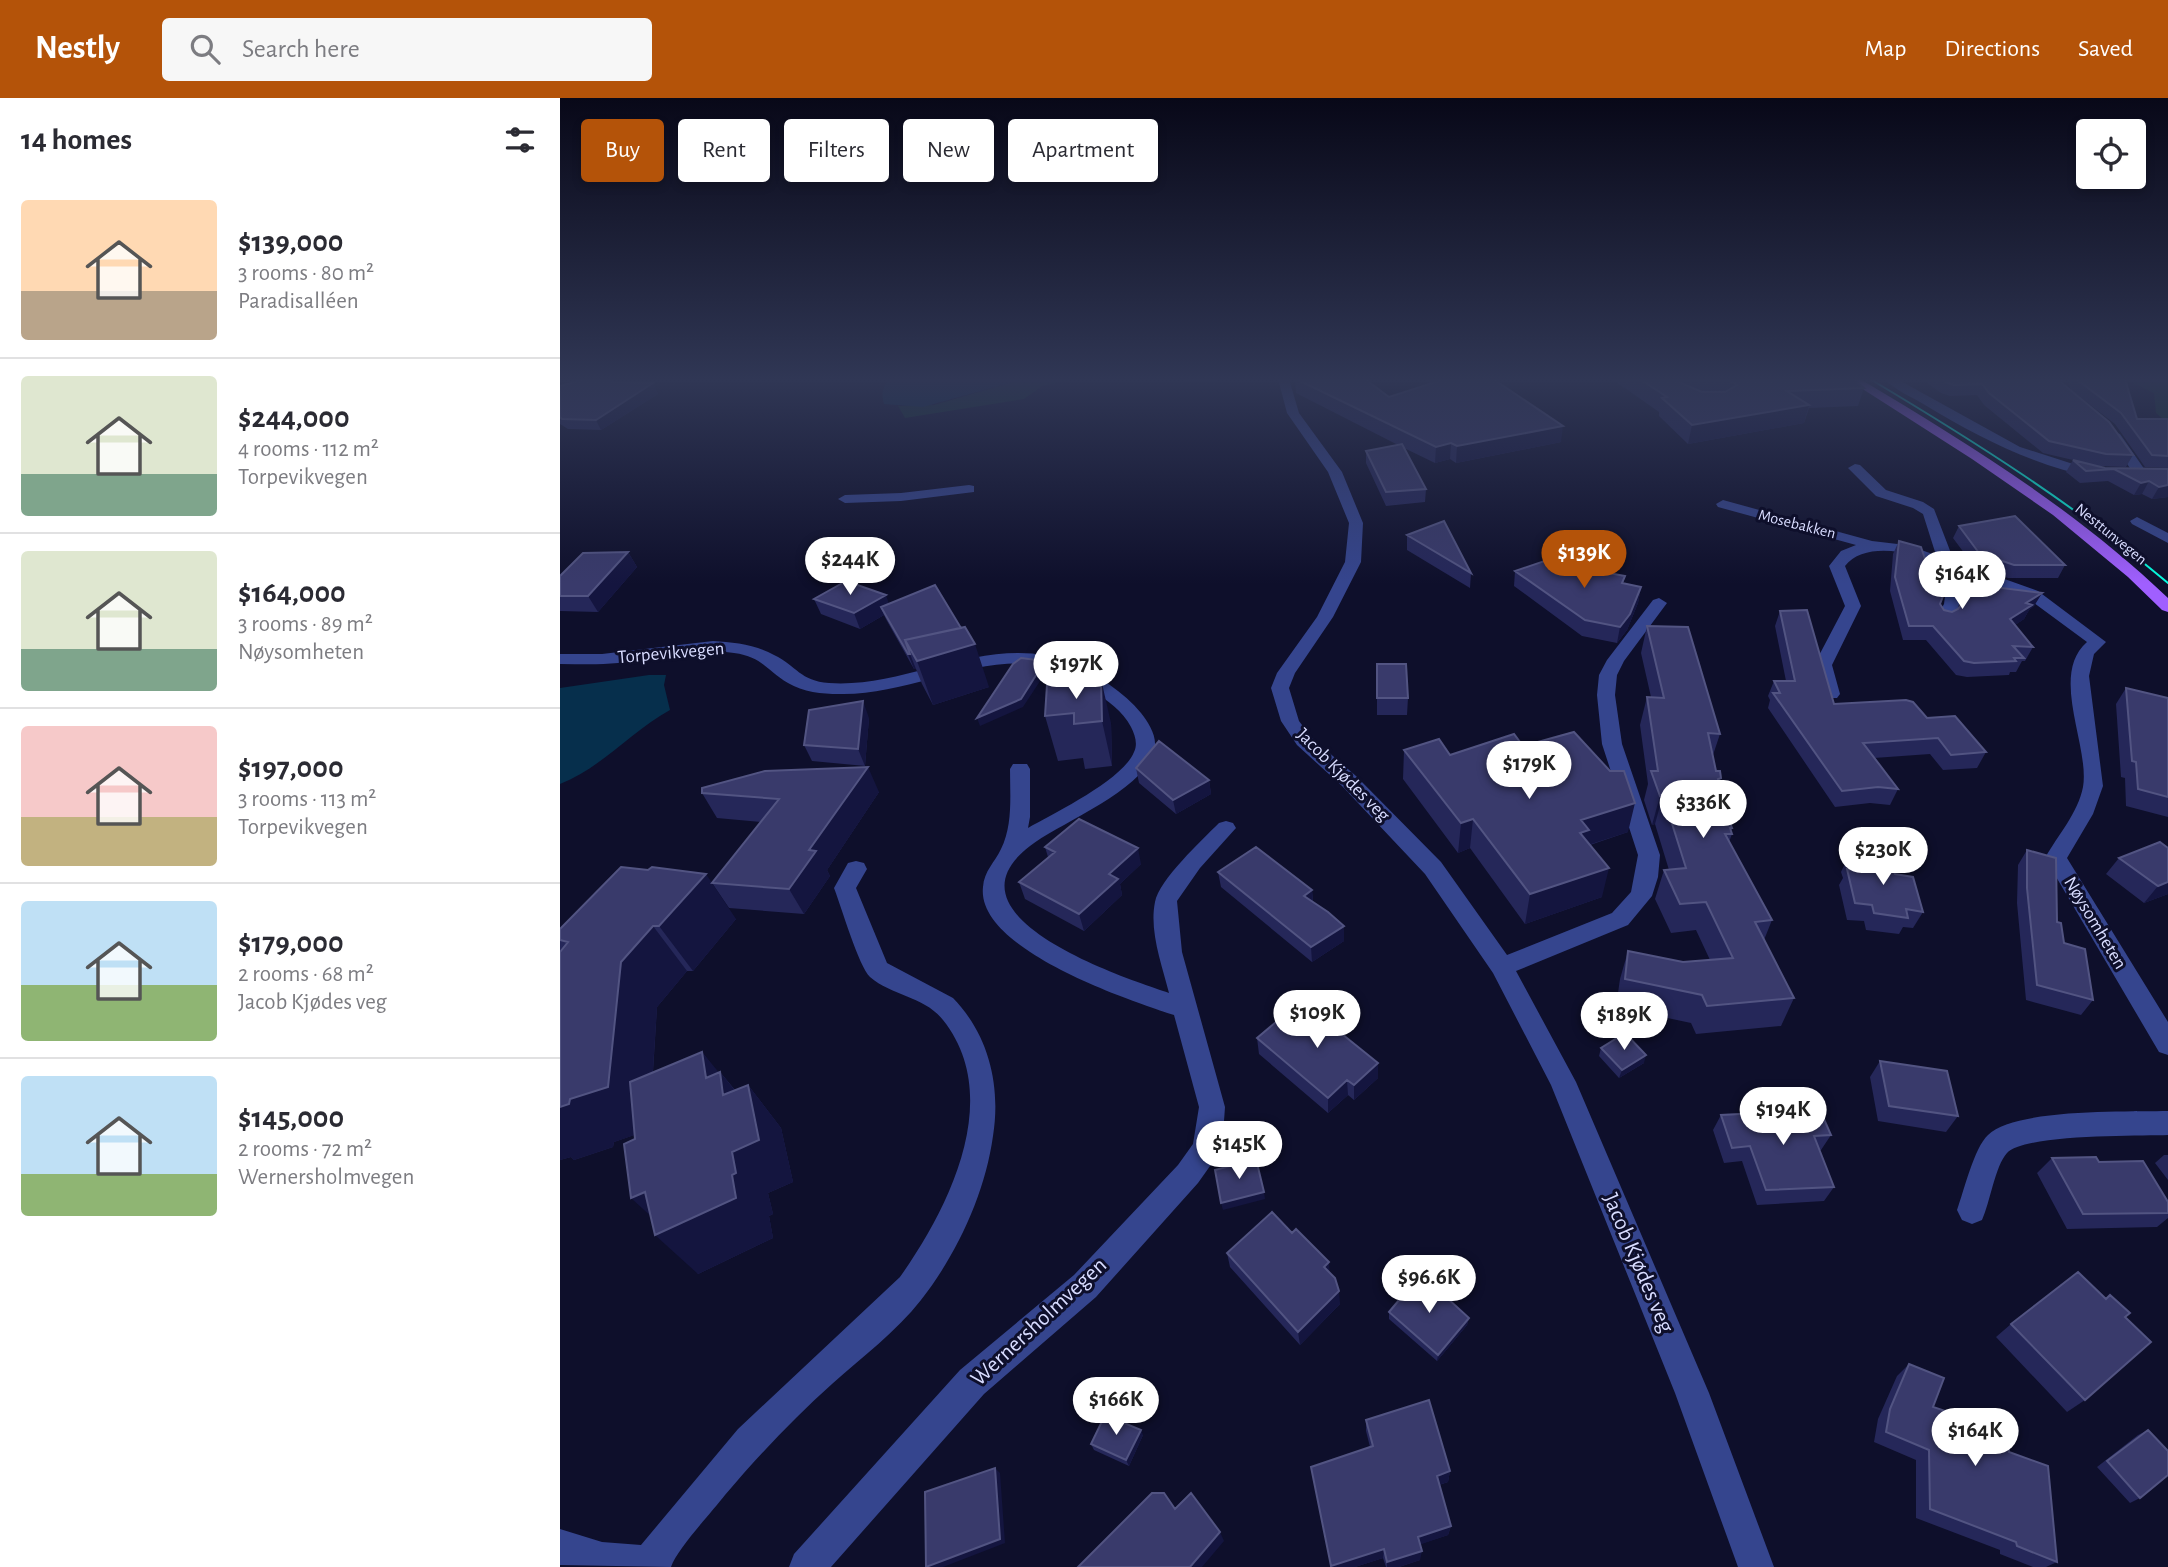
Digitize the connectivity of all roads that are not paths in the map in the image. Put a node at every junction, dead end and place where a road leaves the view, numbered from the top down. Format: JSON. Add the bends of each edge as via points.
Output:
{"nodes":[{"id":1,"x":1318,"y":448,"type":"edge"},
{"id":2,"x":1957,"y":448,"type":"edge"},
{"id":3,"x":2013,"y":448,"type":"edge"},
{"id":4,"x":2117,"y":448,"type":"edge"},
{"id":5,"x":1855,"y":468,"type":"dead end"},
{"id":6,"x":2128,"y":474,"type":"junction"},
{"id":7,"x":2156,"y":474,"type":"edge"},
{"id":8,"x":969,"y":489,"type":"dead end"},
{"id":9,"x":845,"y":499,"type":"dead end"},
{"id":10,"x":1723,"y":504,"type":"dead end"},
{"id":11,"x":2137,"y":522,"type":"dead end"},
{"id":12,"x":2168,"y":539,"type":"edge"},
{"id":13,"x":1871,"y":545,"type":"junction"},
{"id":14,"x":1952,"y":568,"type":"junction"},
{"id":15,"x":1658,"y":603,"type":"dead end"},
{"id":16,"x":2168,"y":607,"type":"edge"},
{"id":17,"x":1944,"y":619,"type":"edge"},
{"id":18,"x":2098,"y":642,"type":"joint"},
{"id":19,"x":560,"y":659,"type":"edge"},
{"id":20,"x":1831,"y":694,"type":"edge"},
{"id":21,"x":1020,"y":769,"type":"dead end"},
{"id":22,"x":1226,"y":828,"type":"dead end"},
{"id":23,"x":1012,"y":849,"type":"junction"},
{"id":24,"x":856,"y":869,"type":"dead end"},
{"id":25,"x":1503,"y":967,"type":"junction"},
{"id":26,"x":1186,"y":1008,"type":"junction"},
{"id":27,"x":2168,"y":1044,"type":"edge"},
{"id":28,"x":2168,"y":1123,"type":"edge"},
{"id":29,"x":1972,"y":1210,"type":"dead end"},
{"id":30,"x":560,"y":1547,"type":"edge"},
{"id":31,"x":651,"y":1565,"type":"edge"},
{"id":32,"x":807,"y":1567,"type":"edge"},
{"id":33,"x":1756,"y":1567,"type":"edge"}],
"edges":[{"from":1,"to":25,"type":"street","name":"Jacob Kjødes veg","via":[[1335,472],[1356,523],[1353,562],[1325,618],[1280,688],[1290,721],[1304,741],[1433,868]]},
{"from":2,"to":16,"type":"main road","name":"Nesttunvegen","via":[[2104,548]]},
{"from":3,"to":6,"type":"street","via":[[2077,470]]},
{"from":4,"to":6,"type":"street"},
{"from":5,"to":14,"type":"street","via":[[1881,493],[1929,512]]},
{"from":6,"to":7,"type":"street"},
{"from":8,"to":9,"type":"street"},
{"from":10,"to":13,"type":"street","name":"Mosebakken"},
{"from":11,"to":12,"type":"street"},
{"from":13,"to":14,"type":"street","name":"Mosebakken","via":[[1901,548]]},
{"from":13,"to":20,"type":"street","name":"Mosebakken","via":[[1846,554],[1837,566],[1853,606],[1823,665]]},
{"from":14,"to":17,"type":"street","via":[[1952,604]]},
{"from":14,"to":18,"type":"street","name":"Mosebakken","via":[[2032,594]]},
{"from":15,"to":25,"type":"street","via":[[1616,660],[1606,695],[1612,744],[1649,855],[1641,896],[1620,919]]},
{"from":18,"to":27,"type":"street","name":"Nøysomheten","via":[[2084,654],[2081,670],[2081,703],[2091,740],[2094,784],[2078,823],[2056,858]]},
{"from":19,"to":23,"type":"street","name":"Torpevikvegen","via":[[732,647],[771,659],[791,678],[806,684],[844,689],[889,685],[968,665],[1054,662],[1119,701],[1141,728],[1146,748],[1130,772],[1108,789]]},
{"from":21,"to":23,"type":"street","name":"Torpevikvegen","via":[[1020,817]]},
{"from":22,"to":26,"type":"street","name":"Wernersholmvegen","via":[[1192,863],[1167,900],[1166,932]]},
{"from":23,"to":26,"type":"street","name":"Torpevikvegen","via":[[993,889],[999,912],[1012,924],[1055,956]]},
{"from":24,"to":31,"type":"street","via":[[845,888],[877,969],[926,991],[945,1006],[974,1051],[982,1112],[971,1175],[942,1240],[910,1288],[750,1441],[699,1499]]},
{"from":25,"to":33,"type":"street","name":"Jacob Kjødes veg","via":[[1563,1082],[1692,1393]]},
{"from":26,"to":32,"type":"street","name":"Wernersholmvegen","via":[[1212,1107],[1205,1150],[1085,1286],[972,1382]]},
{"from":28,"to":29,"type":"street","via":[[2030,1130],[2006,1137],[1996,1146]]},
{"from":30,"to":31,"type":"street","via":[[603,1560]]}]}
